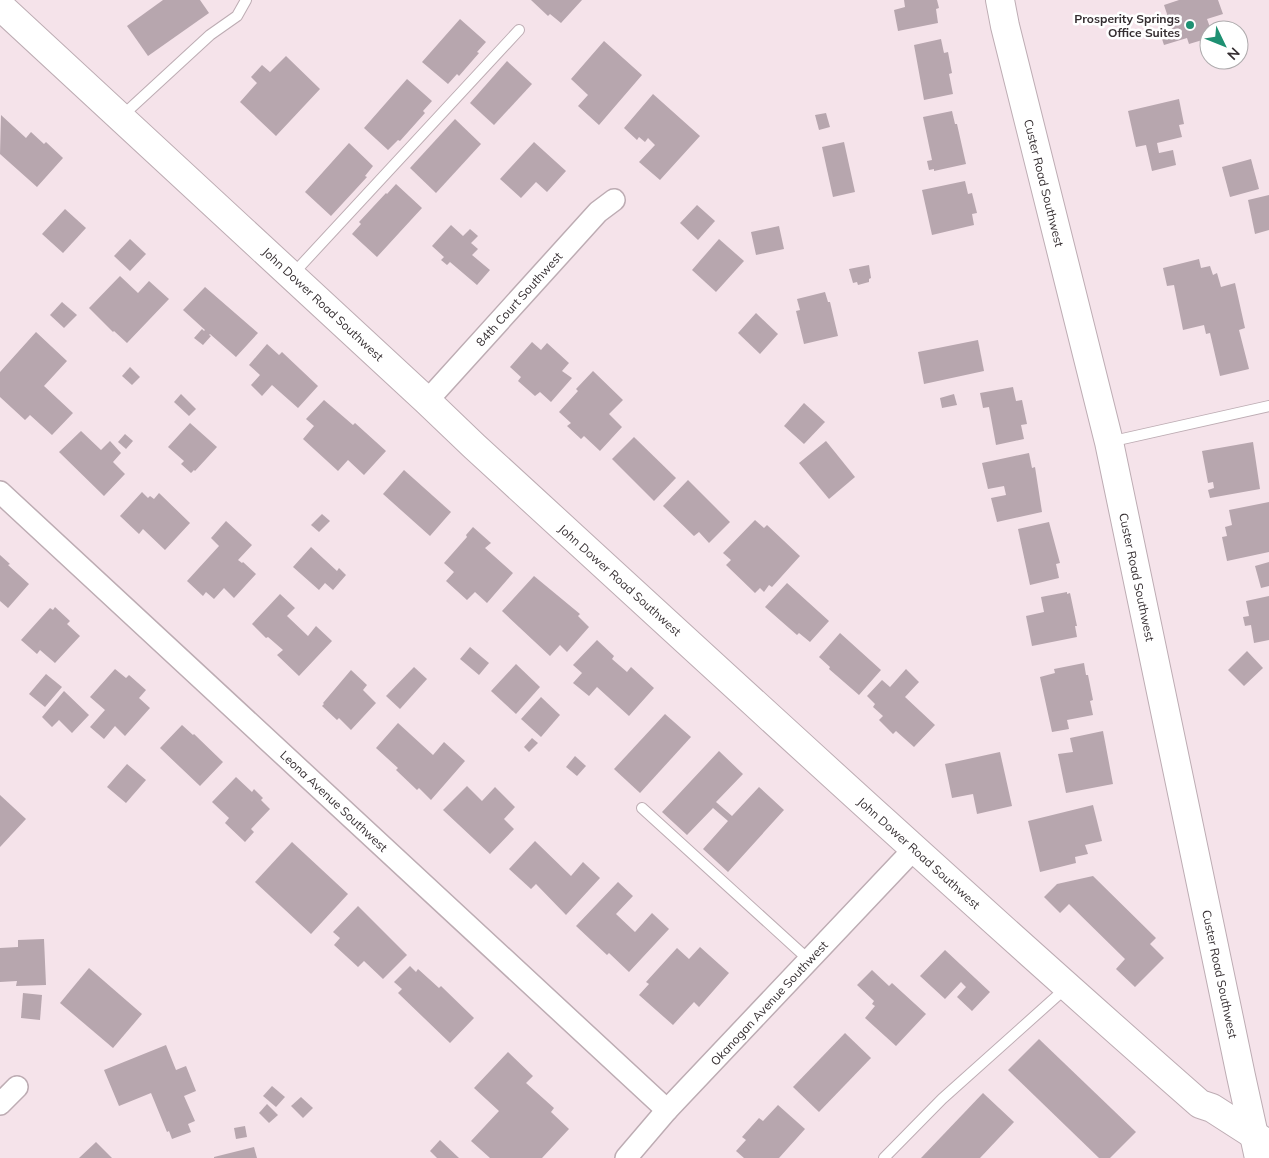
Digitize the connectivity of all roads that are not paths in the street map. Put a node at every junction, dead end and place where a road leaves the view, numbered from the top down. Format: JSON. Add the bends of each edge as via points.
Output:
{"nodes":[{"id":1,"x":246,"y":0,"type":"edge"},
{"id":2,"x":1000,"y":0,"type":"edge"},
{"id":3,"x":0,"y":6,"type":"edge"},
{"id":4,"x":519,"y":30,"type":"dead end"},
{"id":5,"x":121,"y":117,"type":"junction"},
{"id":6,"x":614,"y":200,"type":"dead end"},
{"id":7,"x":291,"y":275,"type":"junction"},
{"id":8,"x":427,"y":401,"type":"junction"},
{"id":9,"x":1269,"y":406,"type":"edge"},
{"id":10,"x":1109,"y":442,"type":"junction"},
{"id":11,"x":0,"y":492,"type":"edge"},
{"id":12,"x":642,"y":808,"type":"dead end"},
{"id":13,"x":914,"y":849,"type":"junction"},
{"id":14,"x":809,"y":960,"type":"junction"},
{"id":15,"x":1067,"y":987,"type":"junction"},
{"id":16,"x":17,"y":1087,"type":"dead end"},
{"id":17,"x":0,"y":1104,"type":"edge"},
{"id":18,"x":667,"y":1110,"type":"junction"},
{"id":19,"x":1261,"y":1146,"type":"edge"},
{"id":20,"x":626,"y":1158,"type":"edge"},
{"id":21,"x":884,"y":1158,"type":"edge"}],
"edges":[{"from":1,"to":5,"type":"lane","via":[[237,16],[210,35]]},
{"from":2,"to":10,"type":"street","name":"Custer Road Southwest"},
{"from":3,"to":5,"type":"street","name":"John Dower Road Southwest"},
{"from":4,"to":7,"type":"lane"},
{"from":5,"to":7,"type":"street","name":"John Dower Road Southwest"},
{"from":6,"to":8,"type":"street","name":"84th Court Southwest","via":[[598,212]]},
{"from":7,"to":8,"type":"street","name":"John Dower Road Southwest"},
{"from":8,"to":13,"type":"street","name":"John Dower Road Southwest"},
{"from":9,"to":10,"type":"lane"},
{"from":10,"to":19,"type":"street","name":"Custer Road Southwest"},
{"from":11,"to":18,"type":"street","name":"Leona Avenue Southwest"},
{"from":12,"to":14,"type":"lane"},
{"from":13,"to":14,"type":"street","name":"Okanogan Avenue Southwest"},
{"from":13,"to":15,"type":"street","name":"John Dower Road Southwest"},
{"from":14,"to":18,"type":"street","name":"Okanogan Avenue Southwest"},
{"from":15,"to":19,"type":"street","name":"John Dower Road Southwest","via":[[1200,1104],[1212,1108]]},
{"from":15,"to":21,"type":"lane","via":[[942,1099]]},
{"from":16,"to":17,"type":"street"},
{"from":18,"to":20,"type":"street","name":"Okanogan Avenue Southwest"}]}
